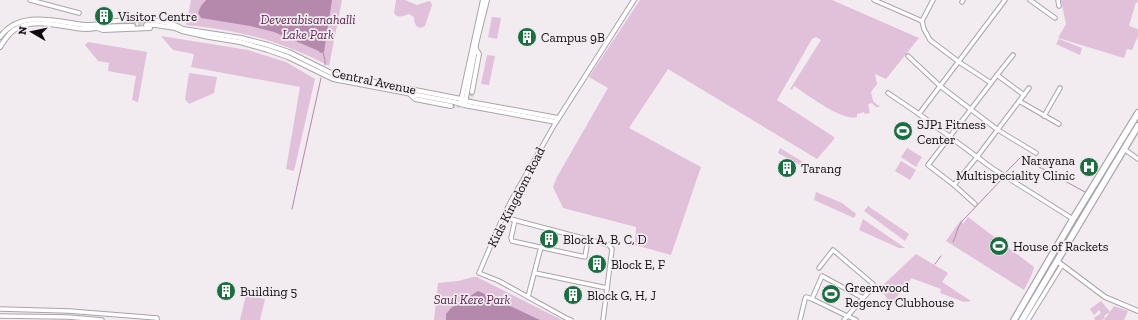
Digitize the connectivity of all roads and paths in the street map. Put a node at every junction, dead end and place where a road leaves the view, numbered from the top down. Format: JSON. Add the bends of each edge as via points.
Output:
{"nodes":[{"id":1,"x":30,"y":0,"type":"edge"},
{"id":2,"x":483,"y":0,"type":"edge"},
{"id":3,"x":487,"y":0,"type":"edge"},
{"id":4,"x":634,"y":0,"type":"edge"},
{"id":5,"x":874,"y":0,"type":"edge"},
{"id":6,"x":933,"y":0,"type":"edge"},
{"id":7,"x":998,"y":0,"type":"edge"},
{"id":8,"x":1030,"y":0,"type":"edge"},
{"id":9,"x":1058,"y":0,"type":"edge"},
{"id":10,"x":881,"y":1,"type":"edge"},
{"id":11,"x":1004,"y":1,"type":"edge"},
{"id":12,"x":1059,"y":6,"type":"dead end"},
{"id":13,"x":79,"y":13,"type":"dead end"},
{"id":14,"x":1055,"y":18,"type":"dead end"},
{"id":15,"x":922,"y":21,"type":"junction"},
{"id":16,"x":146,"y":24,"type":"tunnel mouth"},
{"id":17,"x":132,"y":25,"type":"tunnel mouth"},
{"id":18,"x":98,"y":26,"type":"junction"},
{"id":19,"x":182,"y":30,"type":"junction"},
{"id":20,"x":0,"y":38,"type":"edge"},
{"id":21,"x":475,"y":43,"type":"junction"},
{"id":22,"x":0,"y":47,"type":"edge"},
{"id":23,"x":476,"y":49,"type":"junction"},
{"id":24,"x":1013,"y":55,"type":"dead end"},
{"id":25,"x":908,"y":56,"type":"dead end"},
{"id":26,"x":959,"y":62,"type":"junction"},
{"id":27,"x":997,"y":75,"type":"junction"},
{"id":28,"x":991,"y":83,"type":"junction"},
{"id":29,"x":940,"y":86,"type":"junction"},
{"id":30,"x":1029,"y":88,"type":"dead end"},
{"id":31,"x":1060,"y":88,"type":"dead end"},
{"id":32,"x":472,"y":92,"type":"tunnel mouth"},
{"id":33,"x":888,"y":92,"type":"dead end"},
{"id":34,"x":410,"y":93,"type":"junction"},
{"id":35,"x":1024,"y":95,"type":"junction"},
{"id":36,"x":1019,"y":101,"type":"junction"},
{"id":37,"x":463,"y":102,"type":"junction"},
{"id":38,"x":451,"y":106,"type":"tunnel mouth"},
{"id":39,"x":971,"y":110,"type":"junction"},
{"id":40,"x":1138,"y":113,"type":"edge"},
{"id":41,"x":919,"y":114,"type":"junction"},
{"id":42,"x":1044,"y":116,"type":"junction"},
{"id":43,"x":557,"y":120,"type":"junction"},
{"id":44,"x":1058,"y":124,"type":"dead end"},
{"id":45,"x":1138,"y":126,"type":"edge"},
{"id":46,"x":998,"y":130,"type":"junction"},
{"id":47,"x":949,"y":137,"type":"junction"},
{"id":48,"x":1124,"y":149,"type":"junction"},
{"id":49,"x":1036,"y":153,"type":"dead end"},
{"id":50,"x":977,"y":157,"type":"junction"},
{"id":51,"x":1138,"y":159,"type":"edge"},
{"id":52,"x":954,"y":185,"type":"junction"},
{"id":53,"x":975,"y":204,"type":"dead end"},
{"id":54,"x":502,"y":217,"type":"junction"},
{"id":55,"x":1074,"y":219,"type":"junction"},
{"id":56,"x":514,"y":220,"type":"junction"},
{"id":57,"x":588,"y":240,"type":"junction"},
{"id":58,"x":541,"y":247,"type":"junction"},
{"id":59,"x":1056,"y":261,"type":"junction"},
{"id":60,"x":1062,"y":265,"type":"junction"},
{"id":61,"x":819,"y":268,"type":"dead end"},
{"id":62,"x":535,"y":273,"type":"junction"},
{"id":63,"x":607,"y":288,"type":"junction"},
{"id":64,"x":528,"y":297,"type":"junction"},
{"id":65,"x":863,"y":298,"type":"junction"},
{"id":66,"x":812,"y":299,"type":"junction"},
{"id":67,"x":1023,"y":304,"type":"junction"},
{"id":68,"x":1029,"y":308,"type":"junction"},
{"id":69,"x":0,"y":309,"type":"edge"},
{"id":70,"x":53,"y":310,"type":"junction"},
{"id":71,"x":1138,"y":311,"type":"edge"},
{"id":72,"x":98,"y":313,"type":"junction"},
{"id":73,"x":0,"y":316,"type":"edge"},
{"id":74,"x":53,"y":317,"type":"junction"},
{"id":75,"x":848,"y":317,"type":"junction"},
{"id":76,"x":134,"y":318,"type":"edge"},
{"id":77,"x":148,"y":319,"type":"edge"},
{"id":78,"x":157,"y":319,"type":"edge"},
{"id":79,"x":97,"y":320,"type":"edge"},
{"id":80,"x":102,"y":320,"type":"edge"},
{"id":81,"x":571,"y":320,"type":"edge"},
{"id":82,"x":603,"y":320,"type":"edge"},
{"id":83,"x":800,"y":320,"type":"edge"},
{"id":84,"x":844,"y":320,"type":"edge"},
{"id":85,"x":856,"y":320,"type":"edge"},
{"id":86,"x":1014,"y":320,"type":"edge"},
{"id":87,"x":1022,"y":320,"type":"edge"},
{"id":88,"x":1028,"y":320,"type":"edge"}],
"edges":[{"from":1,"to":13,"type":"street"},
{"from":2,"to":21,"type":"street"},
{"from":3,"to":21,"type":"street"},
{"from":4,"to":43,"type":"street"},
{"from":5,"to":10,"type":"street"},
{"from":6,"to":15,"type":"street"},
{"from":7,"to":11,"type":"street"},
{"from":8,"to":14,"type":"street"},
{"from":9,"to":12,"type":"street"},
{"from":10,"to":15,"type":"street"},
{"from":11,"to":26,"type":"street"},
{"from":15,"to":26,"type":"street","via":[[930,40]]},
{"from":16,"to":19,"type":"street","name":"Central Avenue","via":[[156,23]]},
{"from":17,"to":18,"type":"street"},
{"from":18,"to":19,"type":"street","via":[[103,30]]},
{"from":18,"to":19,"type":"street","via":[[104,22],[158,20],[172,23]]},
{"from":18,"to":20,"type":"street","via":[[45,19],[33,20],[9,28]]},
{"from":18,"to":22,"type":"street","via":[[87,29],[45,23],[24,26],[13,31]]},
{"from":19,"to":34,"type":"street","name":"Central Avenue","via":[[268,50],[332,79]]},
{"from":19,"to":37,"type":"street","name":"Central Avenue","via":[[241,38],[289,52],[333,74]]},
{"from":21,"to":23,"type":"street"},
{"from":21,"to":37,"type":"street"},
{"from":23,"to":32,"type":"street","via":[[479,54]]},
{"from":23,"to":37,"type":"street"},
{"from":24,"to":27,"type":"street"},
{"from":25,"to":29,"type":"street"},
{"from":26,"to":28,"type":"street"},
{"from":26,"to":29,"type":"street"},
{"from":27,"to":28,"type":"street"},
{"from":27,"to":35,"type":"street"},
{"from":28,"to":39,"type":"street"},
{"from":29,"to":39,"type":"street"},
{"from":29,"to":41,"type":"street"},
{"from":30,"to":35,"type":"street"},
{"from":31,"to":42,"type":"street"},
{"from":33,"to":41,"type":"street"},
{"from":34,"to":37,"type":"street","name":"Central Avenue"},
{"from":34,"to":38,"type":"street","via":[[415,99]]},
{"from":35,"to":36,"type":"street"},
{"from":36,"to":42,"type":"street"},
{"from":36,"to":46,"type":"street"},
{"from":37,"to":43,"type":"street","name":"Central Avenue"},
{"from":39,"to":46,"type":"street"},
{"from":39,"to":47,"type":"street"},
{"from":40,"to":55,"type":"main road"},
{"from":41,"to":47,"type":"street"},
{"from":42,"to":44,"type":"street"},
{"from":43,"to":54,"type":"street","name":"Kids Kingdom Road"},
{"from":45,"to":48,"type":"main road"},
{"from":46,"to":49,"type":"street"},
{"from":46,"to":50,"type":"street"},
{"from":47,"to":50,"type":"street"},
{"from":47,"to":52,"type":"street","via":[[928,165]]},
{"from":48,"to":51,"type":"street"},
{"from":48,"to":59,"type":"main road"},
{"from":50,"to":52,"type":"street"},
{"from":50,"to":55,"type":"street"},
{"from":52,"to":53,"type":"street"},
{"from":54,"to":56,"type":"street"},
{"from":54,"to":64,"type":"street","name":"Kids Kingdom Road","via":[[479,273]]},
{"from":55,"to":67,"type":"main road"},
{"from":56,"to":57,"type":"street"},
{"from":56,"to":58,"type":"street","via":[[511,240]]},
{"from":57,"to":58,"type":"street","via":[[585,257]]},
{"from":57,"to":63,"type":"street","via":[[609,245],[612,249]]},
{"from":58,"to":62,"type":"street"},
{"from":59,"to":60,"type":"street"},
{"from":59,"to":68,"type":"main road"},
{"from":60,"to":71,"type":"street","via":[[1105,297]]},
{"from":60,"to":88,"type":"street"},
{"from":61,"to":65,"type":"street","via":[[832,250],[835,251],[873,284]]},
{"from":62,"to":63,"type":"street"},
{"from":62,"to":64,"type":"street"},
{"from":63,"to":82,"type":"street"},
{"from":64,"to":81,"type":"street"},
{"from":65,"to":66,"type":"street","via":[[822,276]]},
{"from":65,"to":75,"type":"street"},
{"from":66,"to":75,"type":"street"},
{"from":66,"to":83,"type":"street","via":[[806,297]]},
{"from":67,"to":68,"type":"main road"},
{"from":67,"to":86,"type":"main road"},
{"from":68,"to":87,"type":"main road"},
{"from":69,"to":70,"type":"street"},
{"from":70,"to":72,"type":"street"},
{"from":70,"to":74,"type":"street"},
{"from":72,"to":76,"type":"street"},
{"from":72,"to":79,"type":"street"},
{"from":73,"to":74,"type":"street"},
{"from":74,"to":79,"type":"street"},
{"from":75,"to":84,"type":"street"},
{"from":75,"to":85,"type":"street"},
{"from":76,"to":77,"type":"street"},
{"from":77,"to":78,"type":"street"},
{"from":79,"to":80,"type":"street"}]}
